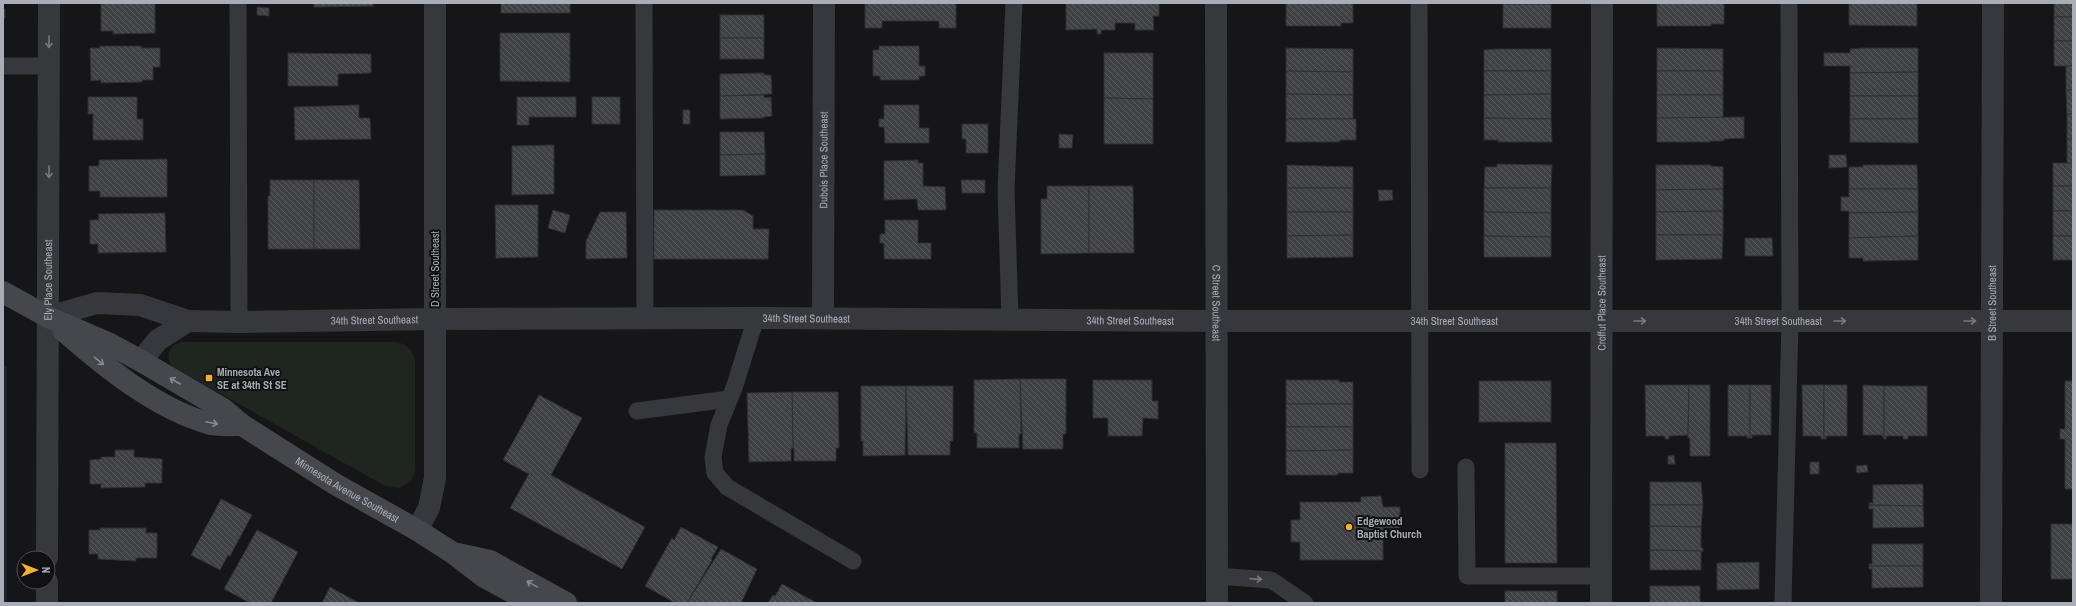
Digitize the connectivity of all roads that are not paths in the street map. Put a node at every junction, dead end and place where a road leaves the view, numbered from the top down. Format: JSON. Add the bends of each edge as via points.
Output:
{"nodes":[{"id":1,"x":49,"y":3,"type":"edge"},
{"id":2,"x":238,"y":3,"type":"edge"},
{"id":3,"x":436,"y":3,"type":"edge"},
{"id":4,"x":644,"y":3,"type":"edge"},
{"id":5,"x":824,"y":3,"type":"edge"},
{"id":6,"x":1014,"y":3,"type":"edge"},
{"id":7,"x":1216,"y":3,"type":"edge"},
{"id":8,"x":1419,"y":3,"type":"edge"},
{"id":9,"x":1602,"y":3,"type":"edge"},
{"id":10,"x":1789,"y":3,"type":"edge"},
{"id":11,"x":1993,"y":3,"type":"edge"},
{"id":12,"x":3,"y":66,"type":"edge"},
{"id":13,"x":49,"y":66,"type":"junction"},
{"id":14,"x":3,"y":292,"type":"edge"},
{"id":15,"x":48,"y":317,"type":"junction"},
{"id":16,"x":435,"y":318,"type":"junction"},
{"id":17,"x":645,"y":318,"type":"junction"},
{"id":18,"x":756,"y":318,"type":"junction"},
{"id":19,"x":824,"y":318,"type":"junction"},
{"id":20,"x":1010,"y":319,"type":"junction"},
{"id":21,"x":1419,"y":320,"type":"junction"},
{"id":22,"x":1992,"y":320,"type":"junction"},
{"id":23,"x":188,"y":321,"type":"junction"},
{"id":24,"x":1217,"y":321,"type":"junction"},
{"id":25,"x":1601,"y":321,"type":"junction"},
{"id":26,"x":1790,"y":321,"type":"junction"},
{"id":27,"x":2073,"y":321,"type":"edge"},
{"id":28,"x":239,"y":322,"type":"junction"},
{"id":29,"x":141,"y":361,"type":"junction"},
{"id":30,"x":729,"y":399,"type":"junction"},
{"id":31,"x":637,"y":411,"type":"dead end"},
{"id":32,"x":242,"y":425,"type":"junction"},
{"id":33,"x":1466,"y":467,"type":"dead end"},
{"id":34,"x":1420,"y":470,"type":"dead end"},
{"id":35,"x":417,"y":530,"type":"junction"},
{"id":36,"x":47,"y":550,"type":"edge"},
{"id":37,"x":453,"y":553,"type":"junction"},
{"id":38,"x":853,"y":561,"type":"dead end"},
{"id":39,"x":1217,"y":576,"type":"junction"},
{"id":40,"x":1601,"y":576,"type":"junction"},
{"id":41,"x":47,"y":590,"type":"edge"},
{"id":42,"x":47,"y":603,"type":"edge"},
{"id":43,"x":532,"y":603,"type":"edge"},
{"id":44,"x":566,"y":603,"type":"edge"},
{"id":45,"x":1217,"y":603,"type":"edge"},
{"id":46,"x":1305,"y":603,"type":"edge"},
{"id":47,"x":1601,"y":603,"type":"edge"},
{"id":48,"x":1783,"y":603,"type":"edge"},
{"id":49,"x":1990,"y":603,"type":"edge"}],
"edges":[{"from":1,"to":13,"type":"street","name":"Ely Place Southeast","one_way":true},
{"from":2,"to":28,"type":"lane"},
{"from":3,"to":16,"type":"street","name":"D Street Southeast"},
{"from":4,"to":17,"type":"lane"},
{"from":5,"to":19,"type":"street","name":"Dubois Place Southeast"},
{"from":6,"to":20,"type":"lane","via":[[1006,190]]},
{"from":7,"to":24,"type":"street","name":"C Street Southeast"},
{"from":8,"to":21,"type":"lane"},
{"from":9,"to":25,"type":"street","name":"Croffut Place Southeast"},
{"from":10,"to":26,"type":"lane"},
{"from":11,"to":22,"type":"street","name":"B Street Southeast"},
{"from":12,"to":13,"type":"lane"},
{"from":13,"to":15,"type":"street","name":"Ely Place Southeast","one_way":true},
{"from":14,"to":15,"type":"main road","name":"Minnesota Avenue Southeast"},
{"from":15,"to":23,"type":"street","name":"34th Street Southeast","via":[[97,303],[140,306]]},
{"from":15,"to":29,"type":"main road","name":"Minnesota Avenue Southeast"},
{"from":15,"to":32,"type":"main road","name":"Minnesota Avenue Southeast","one_way":true,"via":[[101,363],[173,410],[212,424]]},
{"from":15,"to":36,"type":"street","name":"Ely Place Southeast"},
{"from":16,"to":17,"type":"street","name":"34th Street Southeast"},
{"from":16,"to":28,"type":"street","name":"34th Street Southeast"},
{"from":16,"to":35,"type":"street","name":"D Street Southeast","via":[[434,487],[429,508]]},
{"from":17,"to":18,"type":"street","name":"34th Street Southeast"},
{"from":18,"to":19,"type":"street","name":"34th Street Southeast"},
{"from":18,"to":30,"type":"lane"},
{"from":19,"to":20,"type":"street","name":"34th Street Southeast"},
{"from":20,"to":24,"type":"street","name":"34th Street Southeast"},
{"from":21,"to":24,"type":"street","name":"34th Street Southeast"},
{"from":21,"to":25,"type":"street","name":"34th Street Southeast"},
{"from":21,"to":34,"type":"lane"},
{"from":26,"to":22,"type":"street","name":"34th Street Southeast","one_way":true},
{"from":22,"to":27,"type":"street","name":"34th Street Southeast"},
{"from":22,"to":49,"type":"street","name":"B Street Southeast"},
{"from":23,"to":28,"type":"street","name":"34th Street Southeast"},
{"from":23,"to":29,"type":"street","via":[[158,340]]},
{"from":24,"to":39,"type":"street","name":"C Street Southeast"},
{"from":25,"to":26,"type":"street","name":"34th Street Southeast","one_way":true},
{"from":25,"to":40,"type":"street","name":"Croffut Place Southeast"},
{"from":26,"to":48,"type":"lane"},
{"from":32,"to":29,"type":"main road","name":"Minnesota Avenue Southeast","one_way":true,"via":[[223,409]]},
{"from":30,"to":31,"type":"lane"},
{"from":30,"to":38,"type":"lane","via":[[719,425],[713,458],[715,473],[727,487]]},
{"from":32,"to":35,"type":"main road","name":"Minnesota Avenue Southeast","via":[[335,484]]},
{"from":33,"to":40,"type":"lane","via":[[1467,576]]},
{"from":35,"to":37,"type":"main road","name":"Minnesota Avenue Southeast"},
{"from":37,"to":43,"type":"main road","name":"Minnesota Avenue Southeast","via":[[483,576]]},
{"from":44,"to":37,"type":"main road","name":"Minnesota Avenue Southeast","one_way":true,"via":[[490,561]]},
{"from":39,"to":45,"type":"street","name":"C Street Southeast"},
{"from":39,"to":46,"type":"lane","one_way":true,"via":[[1271,580]]},
{"from":40,"to":47,"type":"street","name":"Croffut Place Southeast"},
{"from":41,"to":42,"type":"street"}]}
